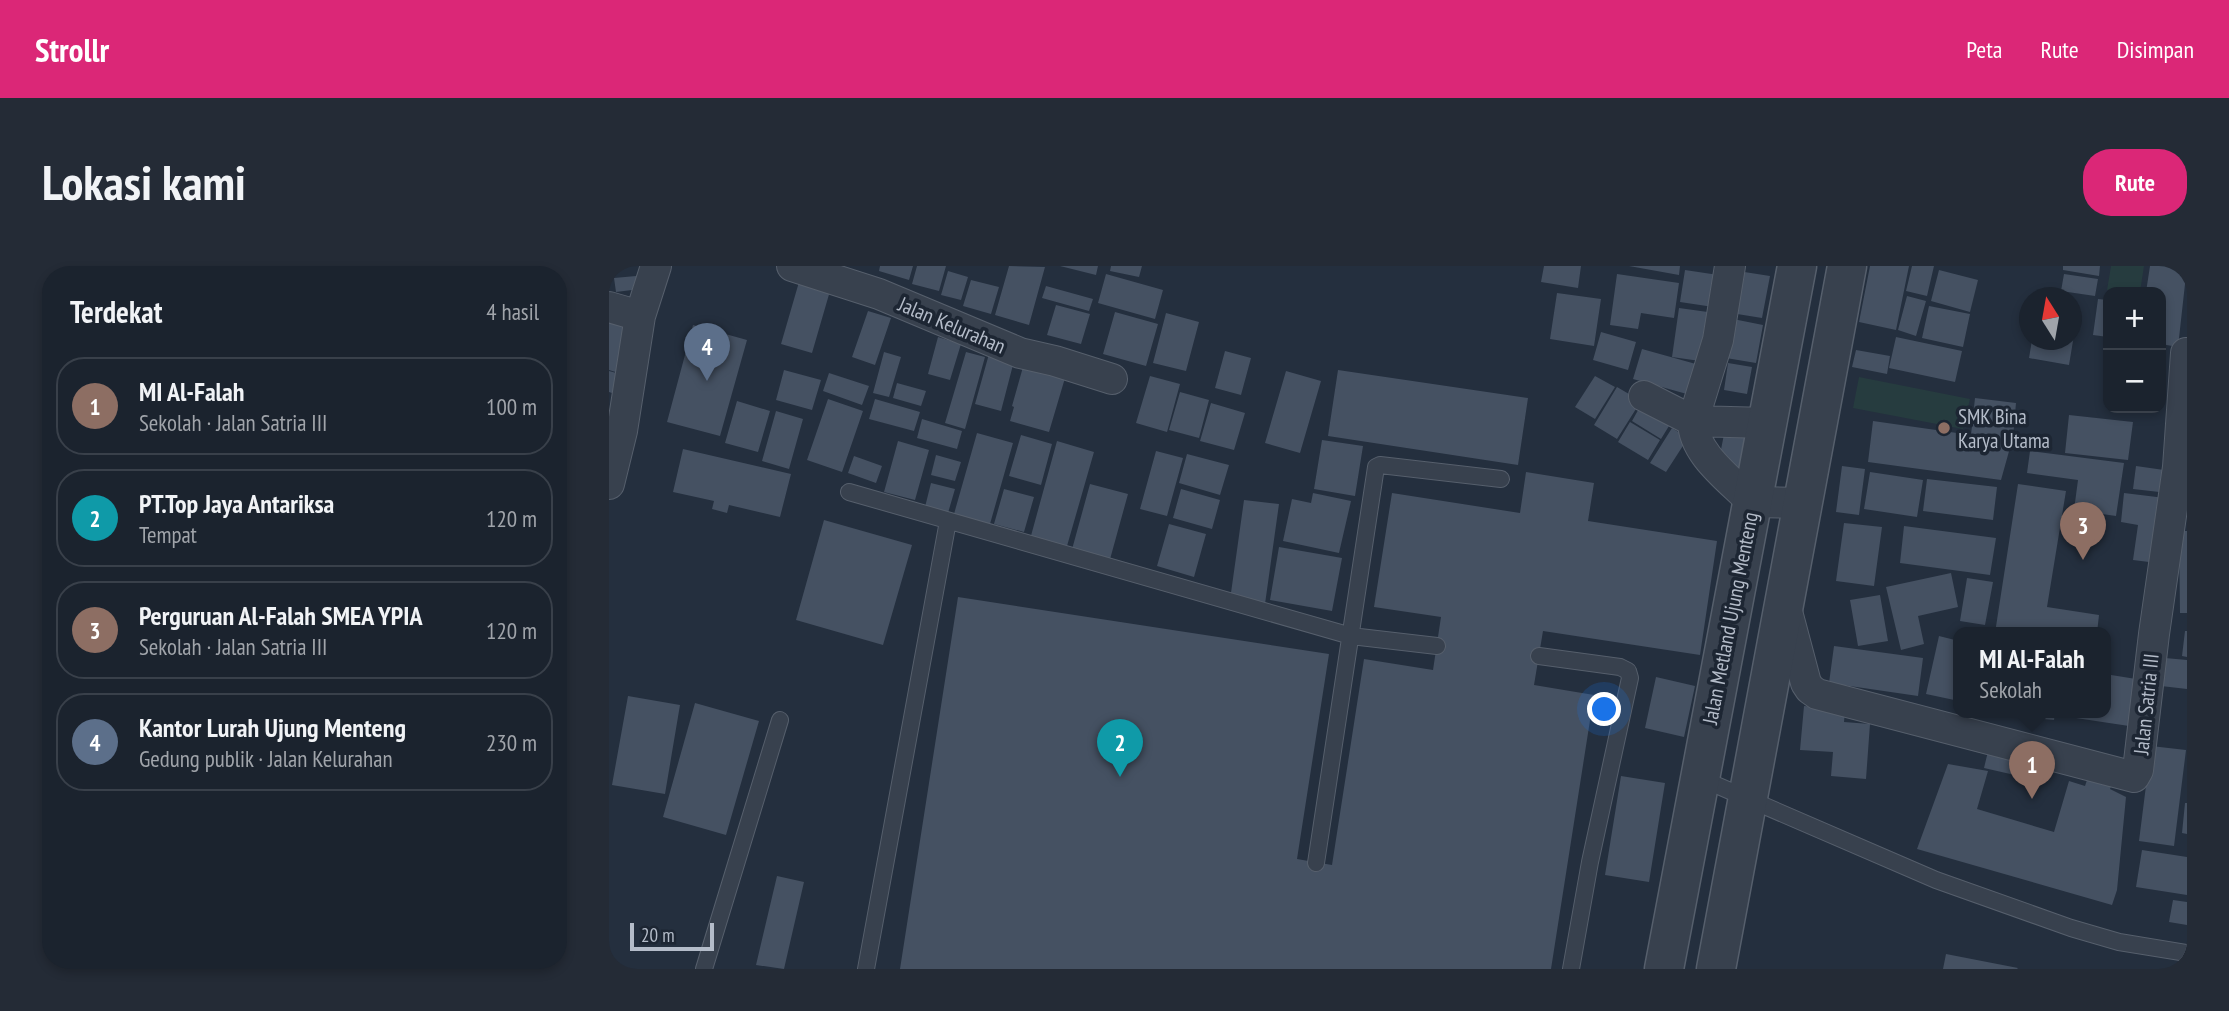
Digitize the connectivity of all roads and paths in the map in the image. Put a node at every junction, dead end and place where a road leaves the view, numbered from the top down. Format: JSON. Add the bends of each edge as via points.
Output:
{"nodes":[{"id":1,"x":656,"y":266,"type":"edge"},
{"id":2,"x":792,"y":266,"type":"edge"},
{"id":3,"x":1730,"y":266,"type":"edge"},
{"id":4,"x":1797,"y":266,"type":"edge"},
{"id":5,"x":1847,"y":266,"type":"edge"},
{"id":6,"x":609,"y":307,"type":"edge"},
{"id":7,"x":640,"y":316,"type":"junction"},
{"id":8,"x":2186,"y":353,"type":"edge"},
{"id":9,"x":1112,"y":379,"type":"dead end"},
{"id":10,"x":1644,"y":396,"type":"dead end"},
{"id":11,"x":1693,"y":421,"type":"junction"},
{"id":12,"x":1767,"y":423,"type":"junction"},
{"id":13,"x":2183,"y":467,"type":"edge"},
{"id":14,"x":1501,"y":479,"type":"dead end"},
{"id":15,"x":609,"y":484,"type":"edge"},
{"id":16,"x":849,"y":492,"type":"dead end"},
{"id":17,"x":1752,"y":502,"type":"junction"},
{"id":18,"x":1803,"y":503,"type":"junction"},
{"id":19,"x":949,"y":521,"type":"junction"},
{"id":20,"x":1784,"y":603,"type":"junction"},
{"id":21,"x":1351,"y":636,"type":"junction"},
{"id":22,"x":1437,"y":646,"type":"dead end"},
{"id":23,"x":1539,"y":656,"type":"dead end"},
{"id":24,"x":780,"y":720,"type":"dead end"},
{"id":25,"x":1700,"y":778,"type":"junction"},
{"id":26,"x":1748,"y":797,"type":"junction"},
{"id":27,"x":1315,"y":863,"type":"dead end"},
{"id":28,"x":2187,"y":953,"type":"edge"},
{"id":29,"x":704,"y":969,"type":"edge"},
{"id":30,"x":866,"y":969,"type":"edge"},
{"id":31,"x":1571,"y":969,"type":"edge"},
{"id":32,"x":1664,"y":969,"type":"edge"},
{"id":33,"x":1716,"y":969,"type":"edge"}],
"edges":[{"from":1,"to":7,"type":"street"},
{"from":2,"to":9,"type":"street","name":"Jalan Kelurahan","via":[[880,294],[1020,354]]},
{"from":3,"to":11,"type":"street","via":[[1718,340]]},
{"from":4,"to":12,"type":"street","name":"Jalan Metland Ujung Menteng"},
{"from":5,"to":18,"type":"street"},
{"from":6,"to":7,"type":"street"},
{"from":7,"to":15,"type":"street"},
{"from":8,"to":13,"type":"street"},
{"from":10,"to":11,"type":"street"},
{"from":11,"to":12,"type":"street"},
{"from":11,"to":17,"type":"street","via":[[1693,431],[1707,455]]},
{"from":12,"to":17,"type":"street","name":"Jalan Metland Ujung Menteng"},
{"from":13,"to":20,"type":"street","name":"Jalan Satria III","via":[[2134,776],[1817,694],[1806,682]]},
{"from":14,"to":21,"type":"lane","via":[[1376,467]]},
{"from":16,"to":19,"type":"lane"},
{"from":17,"to":18,"type":"street"},
{"from":17,"to":25,"type":"street","name":"Jalan Metland Ujung Menteng"},
{"from":18,"to":20,"type":"street"},
{"from":19,"to":21,"type":"lane"},
{"from":19,"to":30,"type":"lane"},
{"from":20,"to":26,"type":"street"},
{"from":21,"to":22,"type":"lane"},
{"from":21,"to":27,"type":"lane"},
{"from":23,"to":31,"type":"lane","via":[[1620,667],[1630,678]]},
{"from":24,"to":29,"type":"lane"},
{"from":25,"to":26,"type":"lane"},
{"from":25,"to":32,"type":"street","name":"Jalan Metland Ujung Menteng"},
{"from":26,"to":28,"type":"lane","via":[[1936,880],[2059,924],[2119,942]]},
{"from":26,"to":33,"type":"street"}]}
